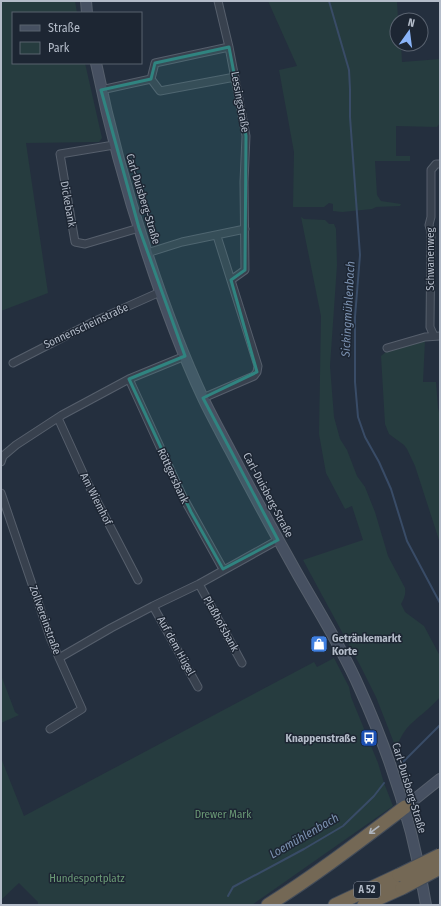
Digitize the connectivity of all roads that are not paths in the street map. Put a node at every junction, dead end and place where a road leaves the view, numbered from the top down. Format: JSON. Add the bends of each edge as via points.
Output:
{"nodes":[{"id":1,"x":86,"y":1,"type":"edge"},
{"id":2,"x":218,"y":1,"type":"edge"},
{"id":3,"x":88,"y":12,"type":"edge"},
{"id":4,"x":229,"y":47,"type":"junction"},
{"id":5,"x":96,"y":64,"type":"edge"},
{"id":6,"x":236,"y":77,"type":"junction"},
{"id":7,"x":151,"y":79,"type":"junction"},
{"id":8,"x":101,"y":90,"type":"junction"},
{"id":9,"x":114,"y":145,"type":"junction"},
{"id":10,"x":440,"y":164,"type":"edge"},
{"id":11,"x":139,"y":228,"type":"junction"},
{"id":12,"x":245,"y":229,"type":"junction"},
{"id":13,"x":216,"y":236,"type":"junction"},
{"id":14,"x":147,"y":253,"type":"junction"},
{"id":15,"x":231,"y":280,"type":"junction"},
{"id":16,"x":160,"y":292,"type":"junction"},
{"id":17,"x":437,"y":336,"type":"edge"},
{"id":18,"x":387,"y":348,"type":"dead end"},
{"id":19,"x":185,"y":356,"type":"junction"},
{"id":20,"x":13,"y":362,"type":"dead end"},
{"id":21,"x":129,"y":379,"type":"junction"},
{"id":22,"x":203,"y":398,"type":"junction"},
{"id":23,"x":58,"y":418,"type":"junction"},
{"id":24,"x":2,"y":458,"type":"edge"},
{"id":25,"x":1,"y":493,"type":"edge"},
{"id":26,"x":278,"y":540,"type":"junction"},
{"id":27,"x":223,"y":569,"type":"junction"},
{"id":28,"x":138,"y":580,"type":"dead end"},
{"id":29,"x":199,"y":584,"type":"junction"},
{"id":30,"x":153,"y":606,"type":"junction"},
{"id":31,"x":59,"y":658,"type":"junction"},
{"id":32,"x":242,"y":663,"type":"dead end"},
{"id":33,"x":198,"y":687,"type":"dead end"},
{"id":34,"x":50,"y":729,"type":"dead end"},
{"id":35,"x":440,"y":779,"type":"edge"},
{"id":36,"x":405,"y":807,"type":"junction"},
{"id":37,"x":440,"y":855,"type":"edge"},
{"id":38,"x":440,"y":868,"type":"edge"},
{"id":39,"x":400,"y":882,"type":"junction"},
{"id":40,"x":268,"y":905,"type":"edge"},
{"id":41,"x":335,"y":905,"type":"edge"},
{"id":42,"x":364,"y":905,"type":"edge"},
{"id":43,"x":426,"y":905,"type":"edge"}],
"edges":[{"from":1,"to":3,"type":"main road"},
{"from":2,"to":4,"type":"street","name":"Lessingstraße"},
{"from":4,"to":6,"type":"street","name":"Lessingstraße"},
{"from":4,"to":7,"type":"street","via":[[155,63]]},
{"from":5,"to":8,"type":"main road","name":"Carl-Duisberg-Straße"},
{"from":6,"to":7,"type":"street","via":[[160,92]]},
{"from":6,"to":12,"type":"street","name":"Lessingstraße","via":[[246,136]]},
{"from":7,"to":8,"type":"street"},
{"from":8,"to":9,"type":"main road","name":"Carl-Duisberg-Straße"},
{"from":9,"to":11,"type":"main road","name":"Carl-Duisberg-Straße"},
{"from":9,"to":11,"type":"street","name":"Dickebank","via":[[60,154],[75,242],[85,244]]},
{"from":10,"to":17,"type":"street","name":"Schwanenweg","via":[[436,164],[431,170],[429,225],[430,327]]},
{"from":11,"to":14,"type":"main road","name":"Carl-Duisberg-Straße"},
{"from":12,"to":13,"type":"street"},
{"from":12,"to":15,"type":"street","name":"Lessingstraße","via":[[245,270]]},
{"from":13,"to":14,"type":"street","via":[[182,242]]},
{"from":13,"to":15,"type":"street"},
{"from":14,"to":16,"type":"main road","name":"Carl-Duisberg-Straße"},
{"from":15,"to":22,"type":"street","via":[[258,366],[257,372],[254,376]]},
{"from":16,"to":19,"type":"main road","name":"Carl-Duisberg-Straße"},
{"from":16,"to":20,"type":"street","name":"Sonnenscheinstraße"},
{"from":17,"to":18,"type":"street"},
{"from":19,"to":21,"type":"street"},
{"from":19,"to":22,"type":"main road","name":"Carl-Duisberg-Straße"},
{"from":21,"to":23,"type":"street"},
{"from":21,"to":27,"type":"street","name":"Röttgersbank","via":[[183,497]]},
{"from":22,"to":26,"type":"main road","name":"Carl-Duisberg-Straße"},
{"from":23,"to":24,"type":"street","via":[[16,445]]},
{"from":23,"to":28,"type":"street","name":"Am Wiemhof","via":[[88,484]]},
{"from":25,"to":31,"type":"street","name":"Zollvereinstraße"},
{"from":26,"to":27,"type":"street"},
{"from":26,"to":36,"type":"main road","name":"Carl-Duisberg-Straße","via":[[359,686],[382,739]]},
{"from":27,"to":29,"type":"street"},
{"from":29,"to":30,"type":"street"},
{"from":29,"to":32,"type":"street","name":"Plaßhofsbank"},
{"from":30,"to":31,"type":"street"},
{"from":30,"to":33,"type":"street","name":"Auf dem Hügel"},
{"from":31,"to":34,"type":"street","name":"Zollvereinstraße","via":[[82,709]]},
{"from":35,"to":36,"type":"main road"},
{"from":36,"to":40,"type":"highway","one_way":true,"via":[[347,851]]},
{"from":36,"to":43,"type":"main road","name":"Carl-Duisberg-Straße"},
{"from":37,"to":39,"type":"highway","number":"A 52","bridge":true},
{"from":38,"to":39,"type":"highway","number":"A 52","bridge":true},
{"from":39,"to":41,"type":"highway","number":"A 52"},
{"from":39,"to":42,"type":"highway","number":"A 52"}]}
